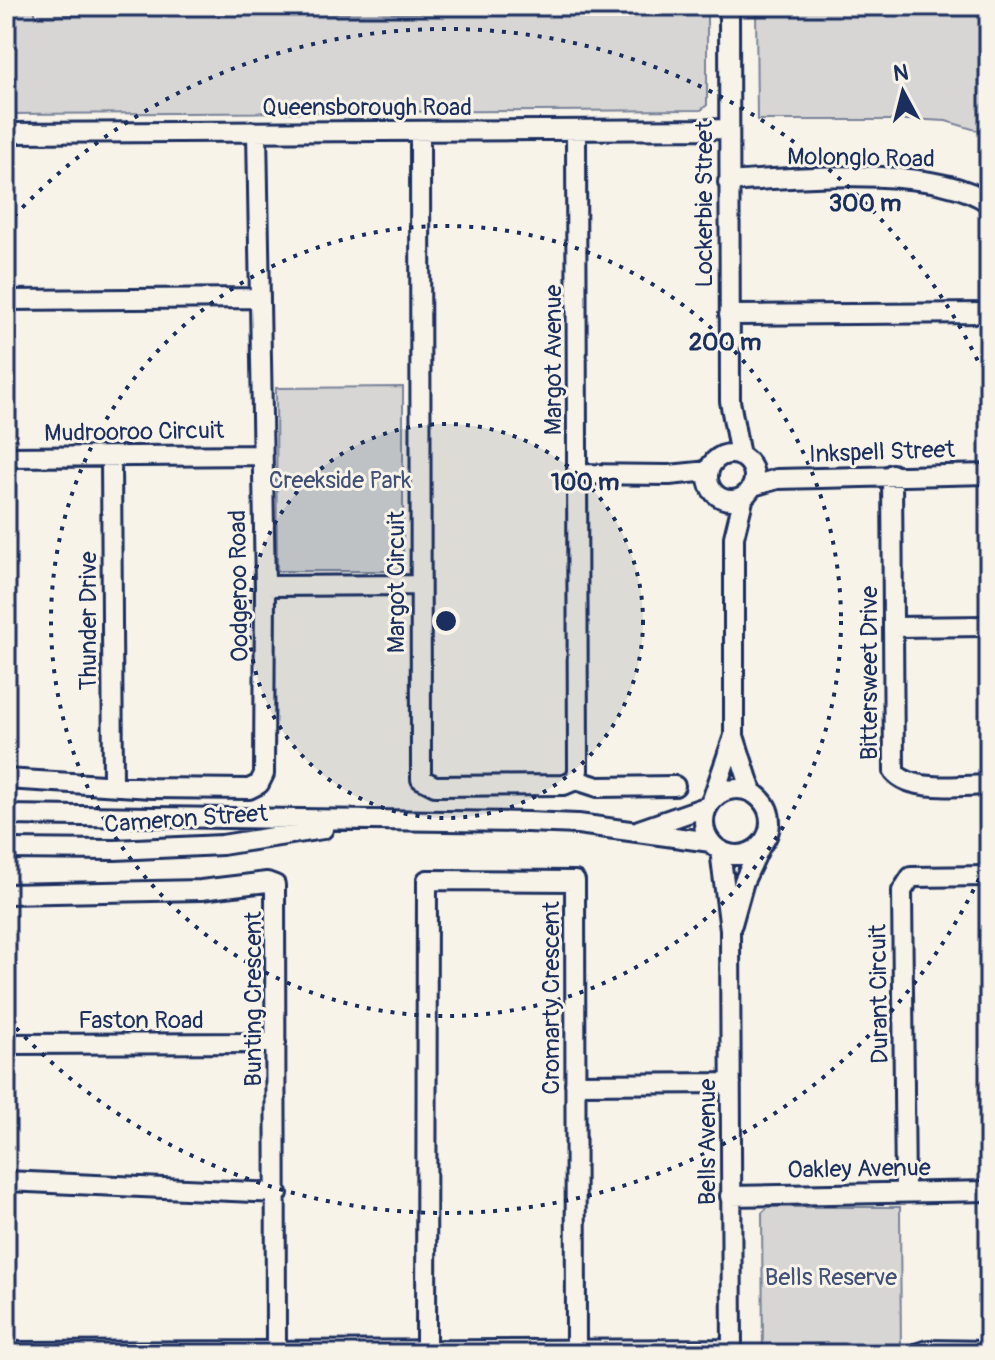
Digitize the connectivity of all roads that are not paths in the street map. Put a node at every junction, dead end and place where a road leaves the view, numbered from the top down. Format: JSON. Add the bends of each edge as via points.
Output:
{"nodes":[{"id":1,"x":729,"y":6,"type":"edge"},
{"id":2,"x":728,"y":129,"type":"junction"},
{"id":3,"x":420,"y":131,"type":"junction"},
{"id":4,"x":576,"y":131,"type":"junction"},
{"id":5,"x":257,"y":132,"type":"junction"},
{"id":6,"x":6,"y":133,"type":"edge"},
{"id":7,"x":728,"y":182,"type":"junction"},
{"id":8,"x":989,"y":203,"type":"edge"},
{"id":9,"x":259,"y":298,"type":"junction"},
{"id":10,"x":6,"y":300,"type":"edge"},
{"id":11,"x":989,"y":313,"type":"edge"},
{"id":12,"x":729,"y":315,"type":"junction"},
{"id":13,"x":730,"y":401,"type":"junction"},
{"id":14,"x":262,"y":455,"type":"junction"},
{"id":15,"x":6,"y":457,"type":"edge"},
{"id":16,"x":111,"y":457,"type":"junction"},
{"id":17,"x":746,"y":460,"type":"junction"},
{"id":18,"x":577,"y":474,"type":"junction"},
{"id":19,"x":892,"y":474,"type":"junction"},
{"id":20,"x":989,"y":474,"type":"edge"},
{"id":21,"x":714,"y":478,"type":"junction"},
{"id":22,"x":777,"y":479,"type":"junction"},
{"id":23,"x":748,"y":491,"type":"junction"},
{"id":24,"x":734,"y":537,"type":"junction"},
{"id":25,"x":419,"y":585,"type":"junction"},
{"id":26,"x":265,"y":586,"type":"junction"},
{"id":27,"x":989,"y":626,"type":"edge"},
{"id":28,"x":893,"y":627,"type":"junction"},
{"id":29,"x":734,"y":736,"type":"junction"},
{"id":30,"x":6,"y":779,"type":"edge"},
{"id":31,"x":576,"y":780,"type":"junction"},
{"id":32,"x":113,"y":784,"type":"junction"},
{"id":33,"x":989,"y":785,"type":"edge"},
{"id":34,"x":675,"y":786,"type":"dead end"},
{"id":35,"x":752,"y":792,"type":"junction"},
{"id":36,"x":710,"y":803,"type":"junction"},
{"id":37,"x":6,"y":815,"type":"edge"},
{"id":38,"x":369,"y":822,"type":"junction"},
{"id":39,"x":633,"y":832,"type":"junction"},
{"id":40,"x":761,"y":845,"type":"junction"},
{"id":41,"x":715,"y":846,"type":"junction"},
{"id":42,"x":6,"y":849,"type":"edge"},
{"id":43,"x":44,"y":849,"type":"junction"},
{"id":44,"x":6,"y":859,"type":"edge"},
{"id":45,"x":989,"y":876,"type":"edge"},
{"id":46,"x":6,"y":894,"type":"edge"},
{"id":47,"x":730,"y":930,"type":"junction"},
{"id":48,"x":276,"y":1043,"type":"junction"},
{"id":49,"x":6,"y":1044,"type":"edge"},
{"id":50,"x":731,"y":1083,"type":"junction"},
{"id":51,"x":575,"y":1084,"type":"junction"},
{"id":52,"x":6,"y":1181,"type":"edge"},
{"id":53,"x":905,"y":1191,"type":"junction"},
{"id":54,"x":989,"y":1191,"type":"edge"},
{"id":55,"x":278,"y":1193,"type":"junction"},
{"id":56,"x":730,"y":1196,"type":"junction"},
{"id":57,"x":576,"y":1349,"type":"junction"},
{"id":58,"x":276,"y":1350,"type":"junction"},
{"id":59,"x":426,"y":1350,"type":"junction"},
{"id":60,"x":989,"y":1351,"type":"edge"},
{"id":61,"x":6,"y":1352,"type":"edge"},
{"id":62,"x":331,"y":1352,"type":"edge"},
{"id":63,"x":732,"y":1352,"type":"edge"},
{"id":64,"x":916,"y":1354,"type":"edge"}],
"edges":[{"from":1,"to":2,"type":"street","name":"Lockerbie Street"},
{"from":2,"to":4,"type":"street","name":"Queensborough Road"},
{"from":2,"to":7,"type":"street","name":"Lockerbie Street"},
{"from":3,"to":4,"type":"street","name":"Queensborough Road"},
{"from":3,"to":5,"type":"street","name":"Queensborough Road"},
{"from":3,"to":25,"type":"street","name":"Margot Circuit"},
{"from":4,"to":18,"type":"street","name":"Margot Avenue"},
{"from":5,"to":6,"type":"street","name":"Queensborough Road"},
{"from":5,"to":9,"type":"street","name":"Oodgeroo Road"},
{"from":7,"to":8,"type":"street","name":"Molonglo Road","via":[[914,179],[957,186]]},
{"from":7,"to":12,"type":"street","name":"Lockerbie Street"},
{"from":9,"to":10,"type":"street"},
{"from":9,"to":14,"type":"street","name":"Oodgeroo Road"},
{"from":11,"to":12,"type":"street"},
{"from":12,"to":13,"type":"street","name":"Lockerbie Street"},
{"from":13,"to":17,"type":"street"},
{"from":13,"to":21,"type":"street"},
{"from":14,"to":16,"type":"street","name":"Mudrooroo Circuit"},
{"from":14,"to":26,"type":"street","name":"Oodgeroo Road"},
{"from":15,"to":16,"type":"street","name":"Mudrooroo Circuit"},
{"from":16,"to":32,"type":"street","name":"Thunder Drive"},
{"from":17,"to":21,"type":"street"},
{"from":17,"to":22,"type":"street"},
{"from":17,"to":23,"type":"street"},
{"from":18,"to":21,"type":"street"},
{"from":18,"to":31,"type":"street","name":"Margot Avenue"},
{"from":19,"to":20,"type":"street","name":"Inkspell Street"},
{"from":19,"to":22,"type":"street","name":"Inkspell Street"},
{"from":19,"to":28,"type":"street","name":"Bittersweet Drive"},
{"from":21,"to":23,"type":"street","name":"Inkspell Street","via":[[736,500]]},
{"from":21,"to":24,"type":"street"},
{"from":22,"to":23,"type":"street","name":"Inkspell Street"},
{"from":23,"to":24,"type":"street"},
{"from":24,"to":29,"type":"street"},
{"from":25,"to":26,"type":"street"},
{"from":25,"to":31,"type":"street","name":"Margot Circuit","via":[[421,779],[435,786],[564,785]]},
{"from":26,"to":32,"type":"street","name":"Oodgeroo Road","via":[[264,774],[259,784],[235,789]]},
{"from":27,"to":28,"type":"street"},
{"from":28,"to":33,"type":"street","name":"Bittersweet Drive","via":[[894,772],[914,783]]},
{"from":29,"to":35,"type":"street"},
{"from":29,"to":36,"type":"street"},
{"from":30,"to":32,"type":"street","name":"Oodgeroo Road"},
{"from":31,"to":34,"type":"street","via":[[598,787]]},
{"from":35,"to":36,"type":"street","via":[[731,789]]},
{"from":35,"to":40,"type":"street","via":[[770,816]]},
{"from":36,"to":39,"type":"street"},
{"from":36,"to":41,"type":"street","via":[[704,821]]},
{"from":37,"to":38,"type":"street","name":"Cameron Street"},
{"from":38,"to":39,"type":"street","name":"Cameron Street","via":[[540,822]]},
{"from":38,"to":43,"type":"street","name":"Cameron Street","via":[[222,845]]},
{"from":39,"to":41,"type":"street","name":"Cameron Street"},
{"from":40,"to":41,"type":"street","via":[[742,854]]},
{"from":40,"to":47,"type":"street"},
{"from":41,"to":47,"type":"street"},
{"from":42,"to":43,"type":"street","name":"Cameron Street"},
{"from":43,"to":44,"type":"street"},
{"from":45,"to":53,"type":"street","name":"Durant Circuit","via":[[911,877],[902,891]]},
{"from":46,"to":48,"type":"street","name":"Bunting Crescent","via":[[275,885]]},
{"from":47,"to":50,"type":"street","name":"Bells Avenue"},
{"from":48,"to":49,"type":"street","name":"Faston Road"},
{"from":48,"to":55,"type":"street","name":"Bunting Crescent"},
{"from":50,"to":51,"type":"street"},
{"from":50,"to":56,"type":"street","name":"Bells Avenue"},
{"from":51,"to":57,"type":"street","name":"Cromarty Crescent"},
{"from":51,"to":59,"type":"street","name":"Cromarty Crescent","via":[[575,881],[427,880]]},
{"from":52,"to":55,"type":"street"},
{"from":53,"to":54,"type":"street","name":"Oakley Avenue"},
{"from":53,"to":56,"type":"street","name":"Oakley Avenue"},
{"from":55,"to":58,"type":"street","name":"Bunting Crescent"},
{"from":56,"to":63,"type":"street","name":"Bells Avenue"},
{"from":57,"to":59,"type":"street"},
{"from":57,"to":63,"type":"street"},
{"from":58,"to":61,"type":"street"},
{"from":58,"to":62,"type":"street"},
{"from":59,"to":62,"type":"street"},
{"from":60,"to":64,"type":"street"}]}
